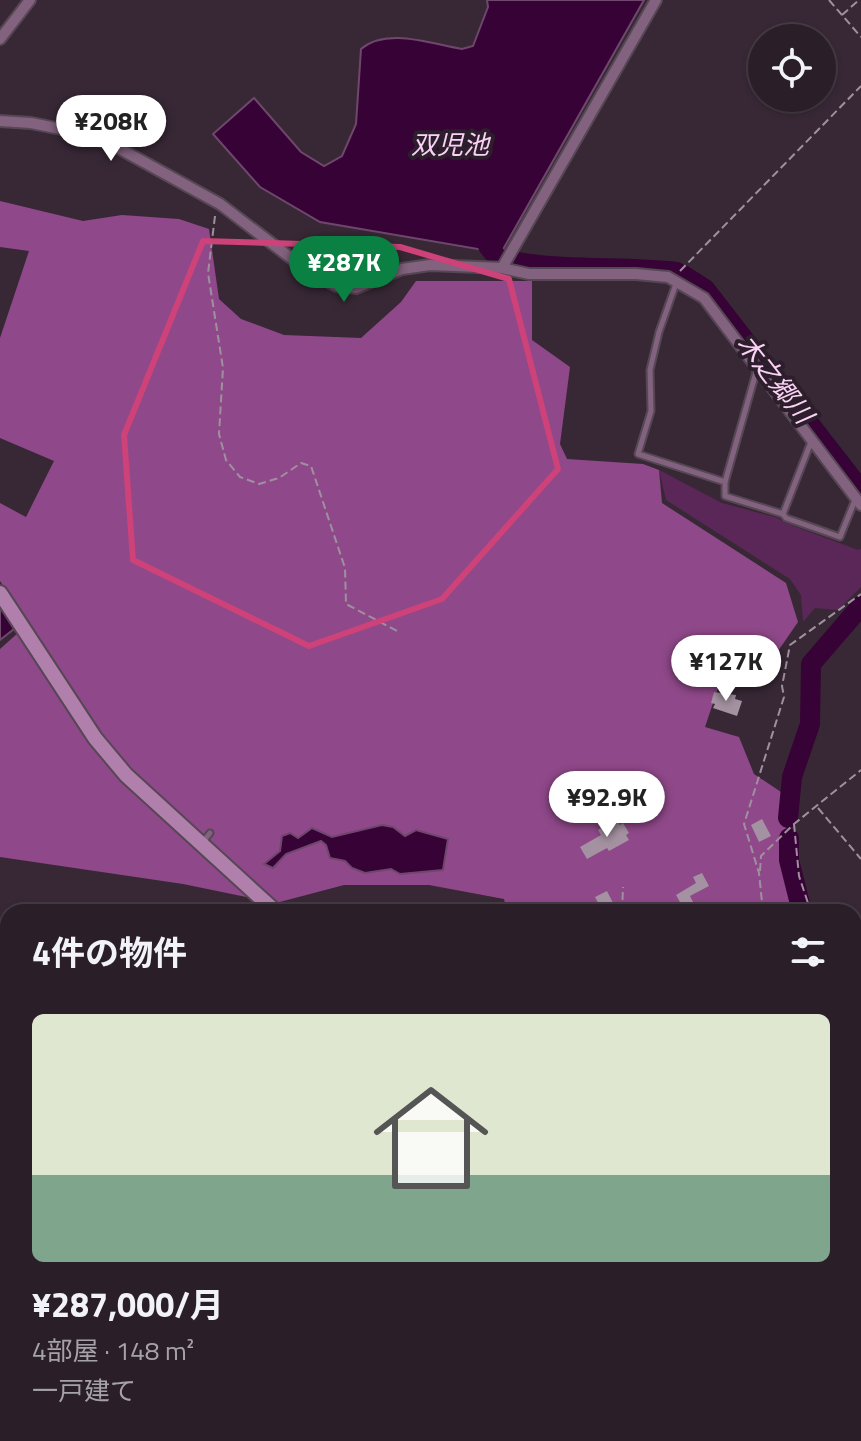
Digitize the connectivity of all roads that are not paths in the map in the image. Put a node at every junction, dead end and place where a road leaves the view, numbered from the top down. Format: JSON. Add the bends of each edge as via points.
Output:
{"nodes":[{"id":1,"x":30,"y":0,"type":"edge"},
{"id":2,"x":656,"y":0,"type":"edge"},
{"id":3,"x":0,"y":39,"type":"edge"},
{"id":4,"x":0,"y":121,"type":"edge"},
{"id":5,"x":502,"y":268,"type":"junction"},
{"id":6,"x":677,"y":280,"type":"junction"},
{"id":7,"x":757,"y":368,"type":"junction"},
{"id":8,"x":812,"y":440,"type":"junction"},
{"id":9,"x":725,"y":482,"type":"junction"},
{"id":10,"x":858,"y":502,"type":"edge"},
{"id":11,"x":783,"y":514,"type":"junction"},
{"id":12,"x":0,"y":593,"type":"edge"},
{"id":13,"x":266,"y":904,"type":"edge"}],
"edges":[{"from":1,"to":3,"type":"street"},
{"from":2,"to":5,"type":"street"},
{"from":4,"to":5,"type":"street","via":[[71,131],[113,145],[220,204],[336,286],[356,288],[402,269],[430,265]]},
{"from":5,"to":6,"type":"street","via":[[529,274],[636,274]]},
{"from":6,"to":7,"type":"street","via":[[704,298]]},
{"from":6,"to":9,"type":"lane","via":[[650,370],[651,411],[638,454]]},
{"from":7,"to":8,"type":"street"},
{"from":7,"to":9,"type":"lane"},
{"from":8,"to":10,"type":"street"},
{"from":8,"to":11,"type":"lane"},
{"from":9,"to":11,"type":"lane","via":[[725,496]]},
{"from":10,"to":11,"type":"lane","via":[[840,537]]},
{"from":12,"to":13,"type":"street","via":[[95,738],[126,775],[206,838]]}]}
